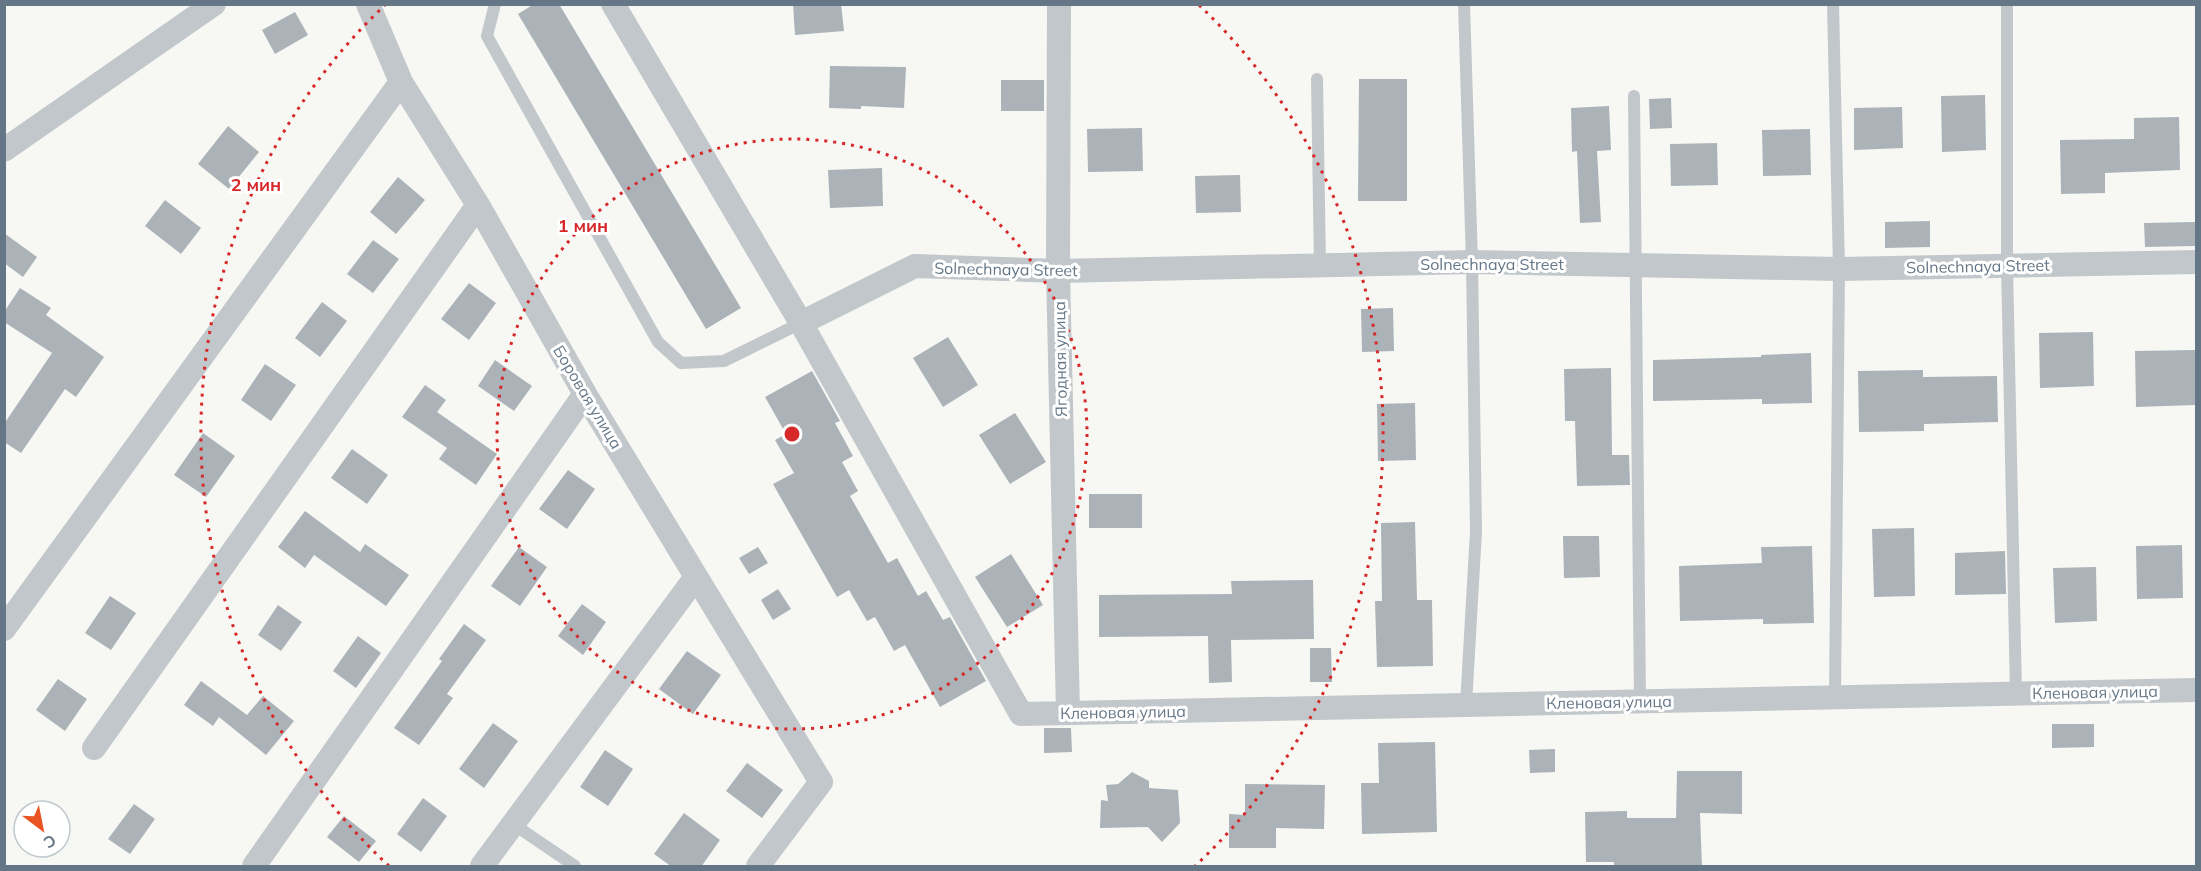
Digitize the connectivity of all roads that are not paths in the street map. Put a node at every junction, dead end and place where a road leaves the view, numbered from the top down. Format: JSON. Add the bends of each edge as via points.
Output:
{"nodes":[{"id":1,"x":214,"y":4,"type":"edge"},
{"id":2,"x":368,"y":4,"type":"edge"},
{"id":3,"x":495,"y":4,"type":"edge"},
{"id":4,"x":613,"y":4,"type":"edge"},
{"id":5,"x":1059,"y":4,"type":"edge"},
{"id":6,"x":1464,"y":4,"type":"edge"},
{"id":7,"x":1833,"y":4,"type":"edge"},
{"id":8,"x":2007,"y":4,"type":"edge"},
{"id":9,"x":1317,"y":79,"type":"dead end"},
{"id":10,"x":401,"y":82,"type":"junction"},
{"id":11,"x":1634,"y":96,"type":"dead end"},
{"id":12,"x":4,"y":150,"type":"edge"},
{"id":13,"x":478,"y":205,"type":"junction"},
{"id":14,"x":2196,"y":261,"type":"edge"},
{"id":15,"x":1472,"y":262,"type":"junction"},
{"id":16,"x":1320,"y":266,"type":"junction"},
{"id":17,"x":1635,"y":266,"type":"junction"},
{"id":18,"x":2007,"y":266,"type":"junction"},
{"id":19,"x":1839,"y":269,"type":"junction"},
{"id":20,"x":1059,"y":271,"type":"junction"},
{"id":21,"x":801,"y":323,"type":"junction"},
{"id":22,"x":585,"y":394,"type":"junction"},
{"id":23,"x":696,"y":577,"type":"junction"},
{"id":24,"x":4,"y":629,"type":"edge"},
{"id":25,"x":2196,"y":690,"type":"edge"},
{"id":26,"x":2016,"y":694,"type":"junction"},
{"id":27,"x":1835,"y":698,"type":"junction"},
{"id":28,"x":1640,"y":702,"type":"junction"},
{"id":29,"x":1466,"y":705,"type":"junction"},
{"id":30,"x":1068,"y":713,"type":"junction"},
{"id":31,"x":94,"y":748,"type":"dead end"},
{"id":32,"x":513,"y":824,"type":"junction"},
{"id":33,"x":254,"y":866,"type":"edge"},
{"id":34,"x":482,"y":867,"type":"edge"},
{"id":35,"x":575,"y":867,"type":"edge"},
{"id":36,"x":758,"y":867,"type":"edge"}],
"edges":[{"from":1,"to":12,"type":"street"},
{"from":2,"to":10,"type":"street","name":"Боровая улица"},
{"from":3,"to":21,"type":"lane","via":[[487,36],[658,342],[681,363],[724,361]]},
{"from":4,"to":21,"type":"street"},
{"from":5,"to":20,"type":"street","name":"Ягодная улица"},
{"from":6,"to":15,"type":"lane"},
{"from":7,"to":19,"type":"lane"},
{"from":8,"to":18,"type":"lane"},
{"from":9,"to":16,"type":"lane"},
{"from":10,"to":13,"type":"street","name":"Боровая улица"},
{"from":10,"to":24,"type":"street"},
{"from":11,"to":17,"type":"lane"},
{"from":13,"to":22,"type":"street","name":"Боровая улица"},
{"from":13,"to":31,"type":"street"},
{"from":14,"to":18,"type":"street","name":"Solnechnaya Street"},
{"from":15,"to":16,"type":"street","name":"Solnechnaya Street"},
{"from":15,"to":17,"type":"street","name":"Solnechnaya Street"},
{"from":15,"to":29,"type":"lane","via":[[1476,531]]},
{"from":16,"to":20,"type":"street","name":"Solnechnaya Street"},
{"from":17,"to":19,"type":"street","name":"Solnechnaya Street"},
{"from":17,"to":28,"type":"lane"},
{"from":18,"to":19,"type":"street","name":"Solnechnaya Street"},
{"from":18,"to":26,"type":"lane"},
{"from":19,"to":27,"type":"lane"},
{"from":20,"to":21,"type":"street","name":"Solnechnaya Street","via":[[915,266]]},
{"from":20,"to":30,"type":"street","name":"Ягодная улица"},
{"from":21,"to":30,"type":"street","name":"Кленовая улица","via":[[1021,714]]},
{"from":22,"to":23,"type":"street","name":"Боровая улица"},
{"from":22,"to":33,"type":"street"},
{"from":23,"to":32,"type":"street"},
{"from":23,"to":36,"type":"street","name":"Боровая улица","via":[[820,782]]},
{"from":25,"to":26,"type":"street","name":"Кленовая улица"},
{"from":26,"to":27,"type":"street","name":"Кленовая улица"},
{"from":27,"to":28,"type":"street","name":"Кленовая улица"},
{"from":28,"to":29,"type":"street","name":"Кленовая улица"},
{"from":29,"to":30,"type":"street","name":"Кленовая улица"},
{"from":32,"to":34,"type":"street"},
{"from":32,"to":35,"type":"lane"}]}
